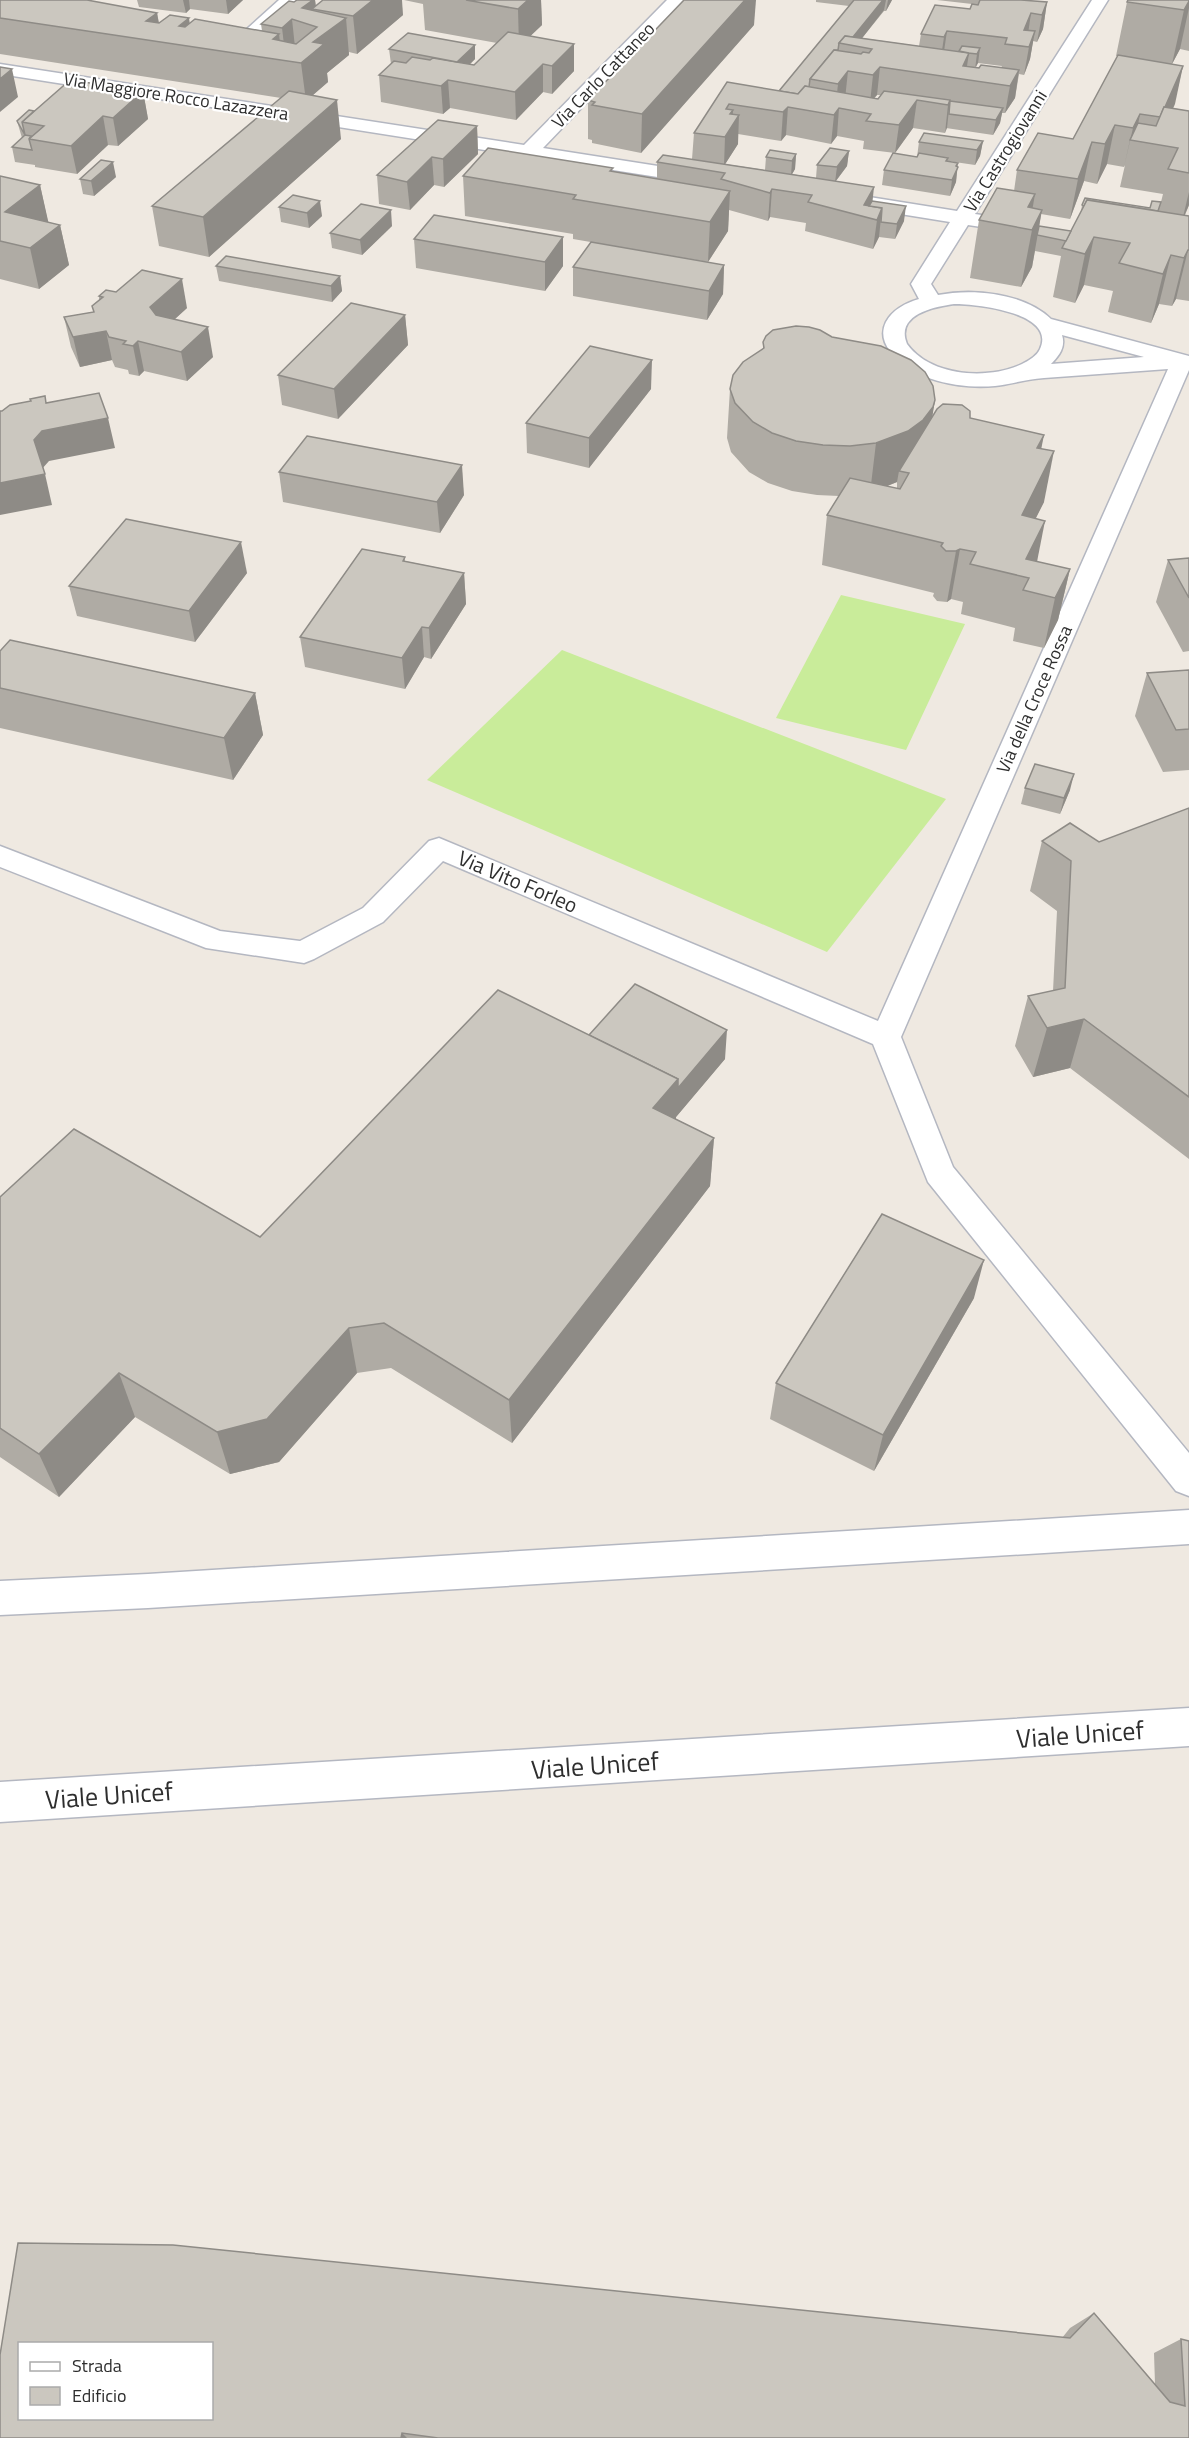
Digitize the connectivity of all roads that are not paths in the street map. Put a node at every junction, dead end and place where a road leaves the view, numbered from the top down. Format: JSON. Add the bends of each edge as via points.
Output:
{"nodes":[{"id":1,"x":289,"y":0,"type":"edge"},
{"id":2,"x":677,"y":0,"type":"edge"},
{"id":3,"x":1100,"y":0,"type":"edge"},
{"id":4,"x":234,"y":50,"type":"edge"},
{"id":5,"x":0,"y":69,"type":"edge"},
{"id":6,"x":529,"y":151,"type":"junction"},
{"id":7,"x":716,"y":180,"type":"edge"},
{"id":8,"x":845,"y":200,"type":"edge"},
{"id":9,"x":962,"y":218,"type":"junction"},
{"id":10,"x":1043,"y":230,"type":"edge"},
{"id":11,"x":931,"y":301,"type":"junction"},
{"id":12,"x":1042,"y":323,"type":"junction"},
{"id":13,"x":1186,"y":362,"type":"edge"},
{"id":14,"x":1022,"y":373,"type":"junction"},
{"id":15,"x":0,"y":856,"type":"edge"},
{"id":16,"x":886,"y":1037,"type":"junction"},
{"id":17,"x":1189,"y":1480,"type":"edge"},
{"id":18,"x":1189,"y":1527,"type":"edge"},
{"id":19,"x":1,"y":1604,"type":"edge"},
{"id":20,"x":1189,"y":1727,"type":"edge"},
{"id":21,"x":0,"y":1802,"type":"edge"}],
"edges":[{"from":1,"to":4,"type":"street"},
{"from":2,"to":6,"type":"street","name":"Via Carlo Cattaneo"},
{"from":3,"to":9,"type":"street","name":"Via Castrogiovanni"},
{"from":5,"to":6,"type":"street","name":"Via Maggiore Rocco Lazazzera"},
{"from":6,"to":7,"type":"street","name":"Via Maggiore Rocco Lazazzera"},
{"from":8,"to":9,"type":"street"},
{"from":9,"to":10,"type":"street"},
{"from":9,"to":11,"type":"street","name":"Via Castrogiovanni","via":[[921,284]]},
{"from":11,"to":12,"type":"street","via":[[980,298],[1005,303]]},
{"from":11,"to":14,"type":"street","via":[[899,319],[893,331],[896,344],[906,357],[924,368],[973,380]]},
{"from":12,"to":13,"type":"street"},
{"from":12,"to":14,"type":"street","via":[[1051,334],[1049,357]]},
{"from":13,"to":14,"type":"street"},
{"from":13,"to":16,"type":"street","name":"Via della Croce Rossa"},
{"from":15,"to":16,"type":"street","name":"Via Vito Forleo","via":[[216,941],[304,952],[373,915],[439,848]]},
{"from":16,"to":17,"type":"street","via":[[939,1173]]},
{"from":18,"to":19,"type":"street","via":[[184,1589]]},
{"from":20,"to":21,"type":"street","name":"Viale Unicef"}]}
